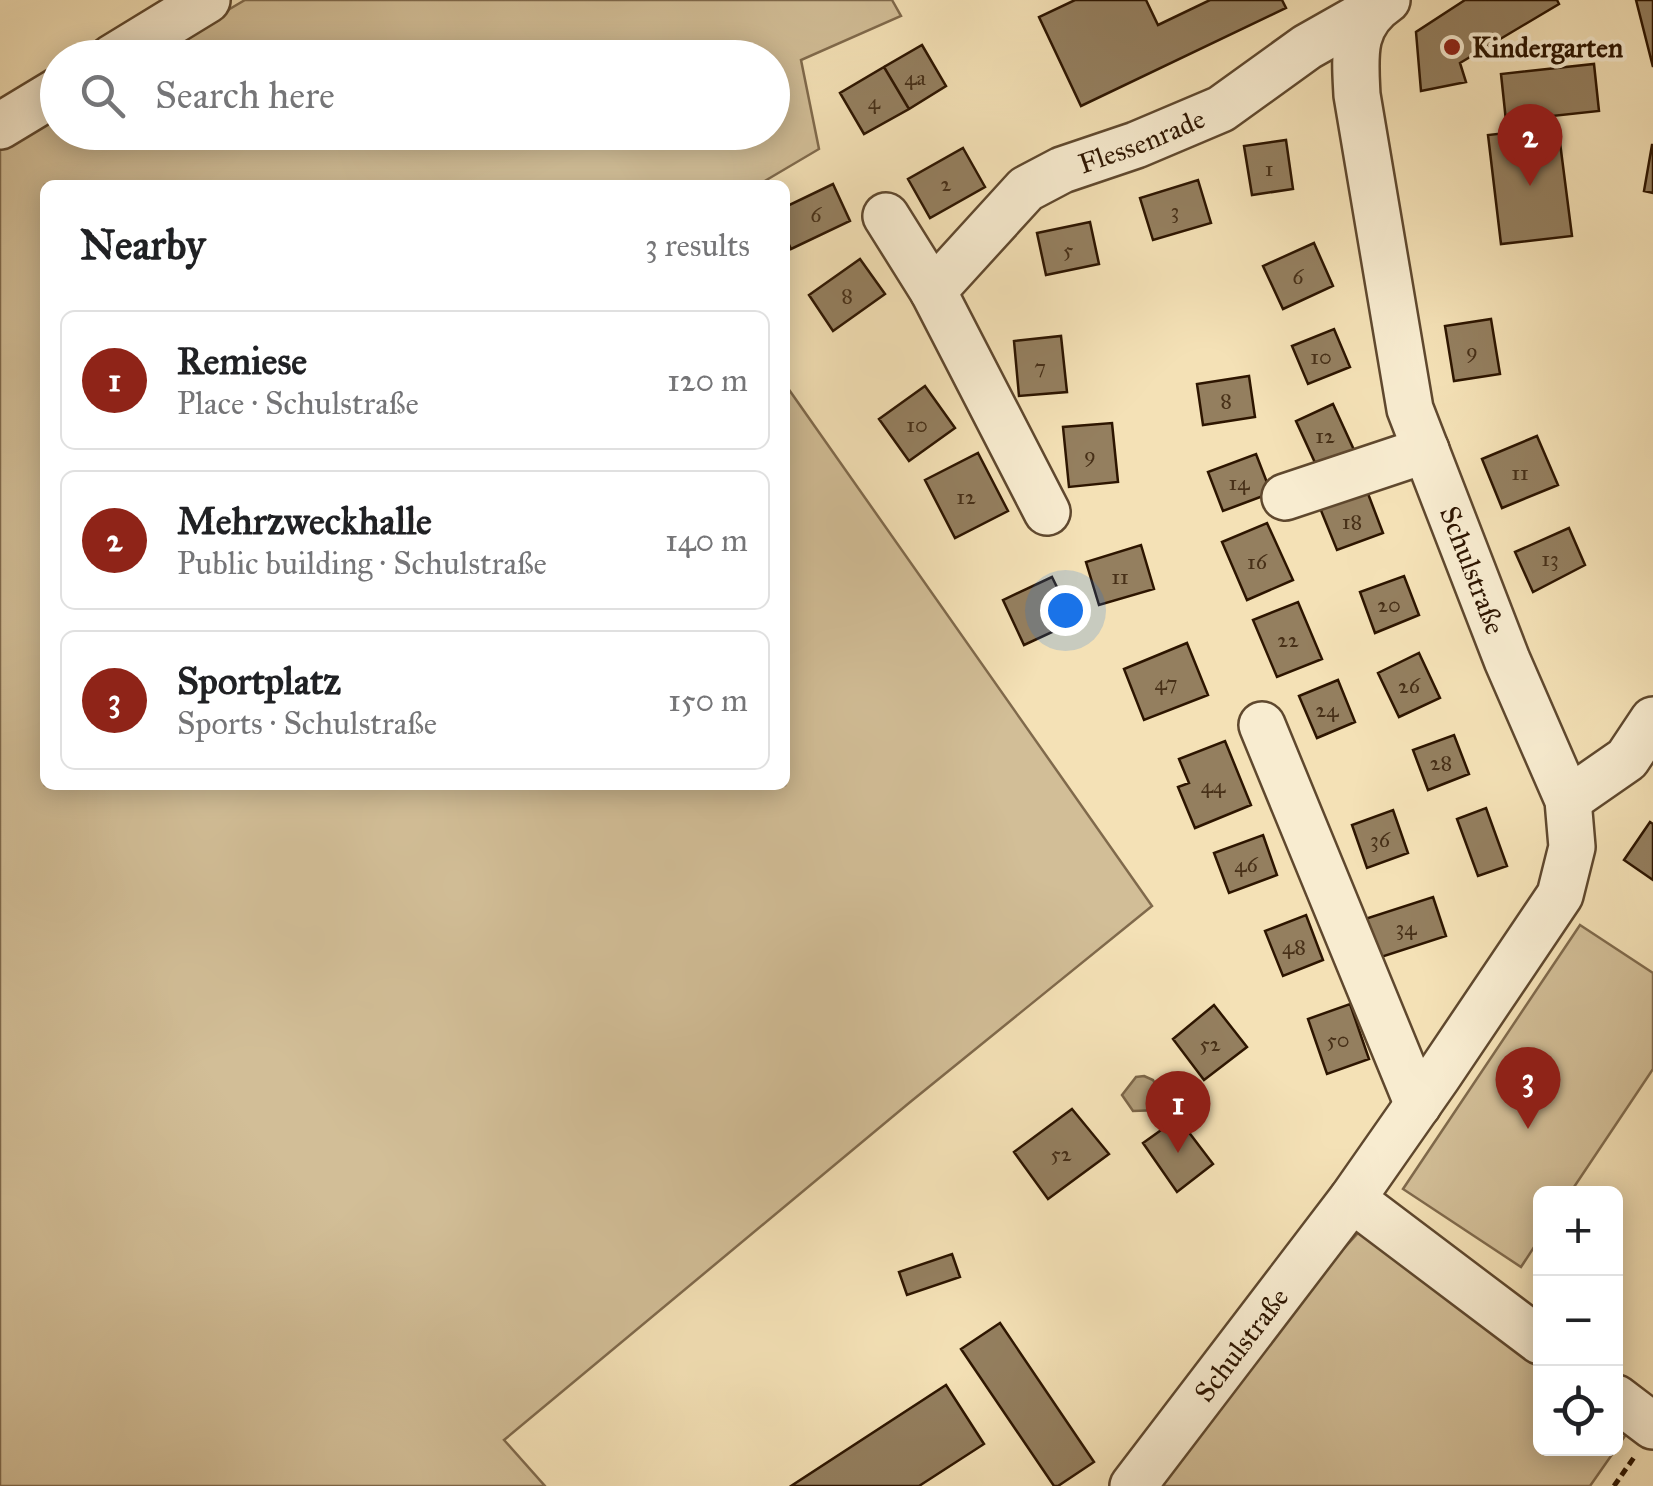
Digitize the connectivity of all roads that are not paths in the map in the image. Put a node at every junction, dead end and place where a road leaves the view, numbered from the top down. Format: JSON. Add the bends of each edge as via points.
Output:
{"nodes":[{"id":1,"x":207,"y":0,"type":"edge"},
{"id":2,"x":1378,"y":6,"type":"edge"},
{"id":3,"x":141,"y":40,"type":"edge"},
{"id":4,"x":40,"y":102,"type":"edge"},
{"id":5,"x":0,"y":126,"type":"edge"},
{"id":6,"x":886,"y":216,"type":"dead end"},
{"id":7,"x":933,"y":291,"type":"junction"},
{"id":8,"x":1426,"y":450,"type":"junction"},
{"id":9,"x":1285,"y":497,"type":"dead end"},
{"id":10,"x":1047,"y":512,"type":"dead end"},
{"id":11,"x":1653,"y":720,"type":"edge"},
{"id":12,"x":1262,"y":724,"type":"dead end"},
{"id":13,"x":1568,"y":800,"type":"junction"},
{"id":14,"x":1418,"y":1105,"type":"junction"},
{"id":15,"x":1352,"y":1198,"type":"junction"},
{"id":16,"x":1533,"y":1336,"type":"edge"},
{"id":17,"x":1623,"y":1403,"type":"edge"},
{"id":18,"x":1653,"y":1426,"type":"edge"},
{"id":19,"x":1133,"y":1486,"type":"edge"}],
"edges":[{"from":1,"to":3,"type":"street"},
{"from":2,"to":7,"type":"street","name":"Flessenrade","via":[[1221,108],[1026,189]]},
{"from":2,"to":8,"type":"street","name":"Schulstraße","via":[[1355,49],[1356,95],[1410,410]]},
{"from":4,"to":5,"type":"street"},
{"from":6,"to":7,"type":"street"},
{"from":7,"to":10,"type":"street"},
{"from":8,"to":9,"type":"street"},
{"from":8,"to":13,"type":"street","name":"Schulstraße"},
{"from":11,"to":13,"type":"street","via":[[1628,759]]},
{"from":12,"to":14,"type":"street"},
{"from":13,"to":14,"type":"street","name":"Schulstraße","via":[[1572,847],[1560,895]]},
{"from":14,"to":15,"type":"street","name":"Schulstraße"},
{"from":15,"to":16,"type":"street"},
{"from":15,"to":19,"type":"street","name":"Schulstraße"},
{"from":17,"to":18,"type":"street"}]}
